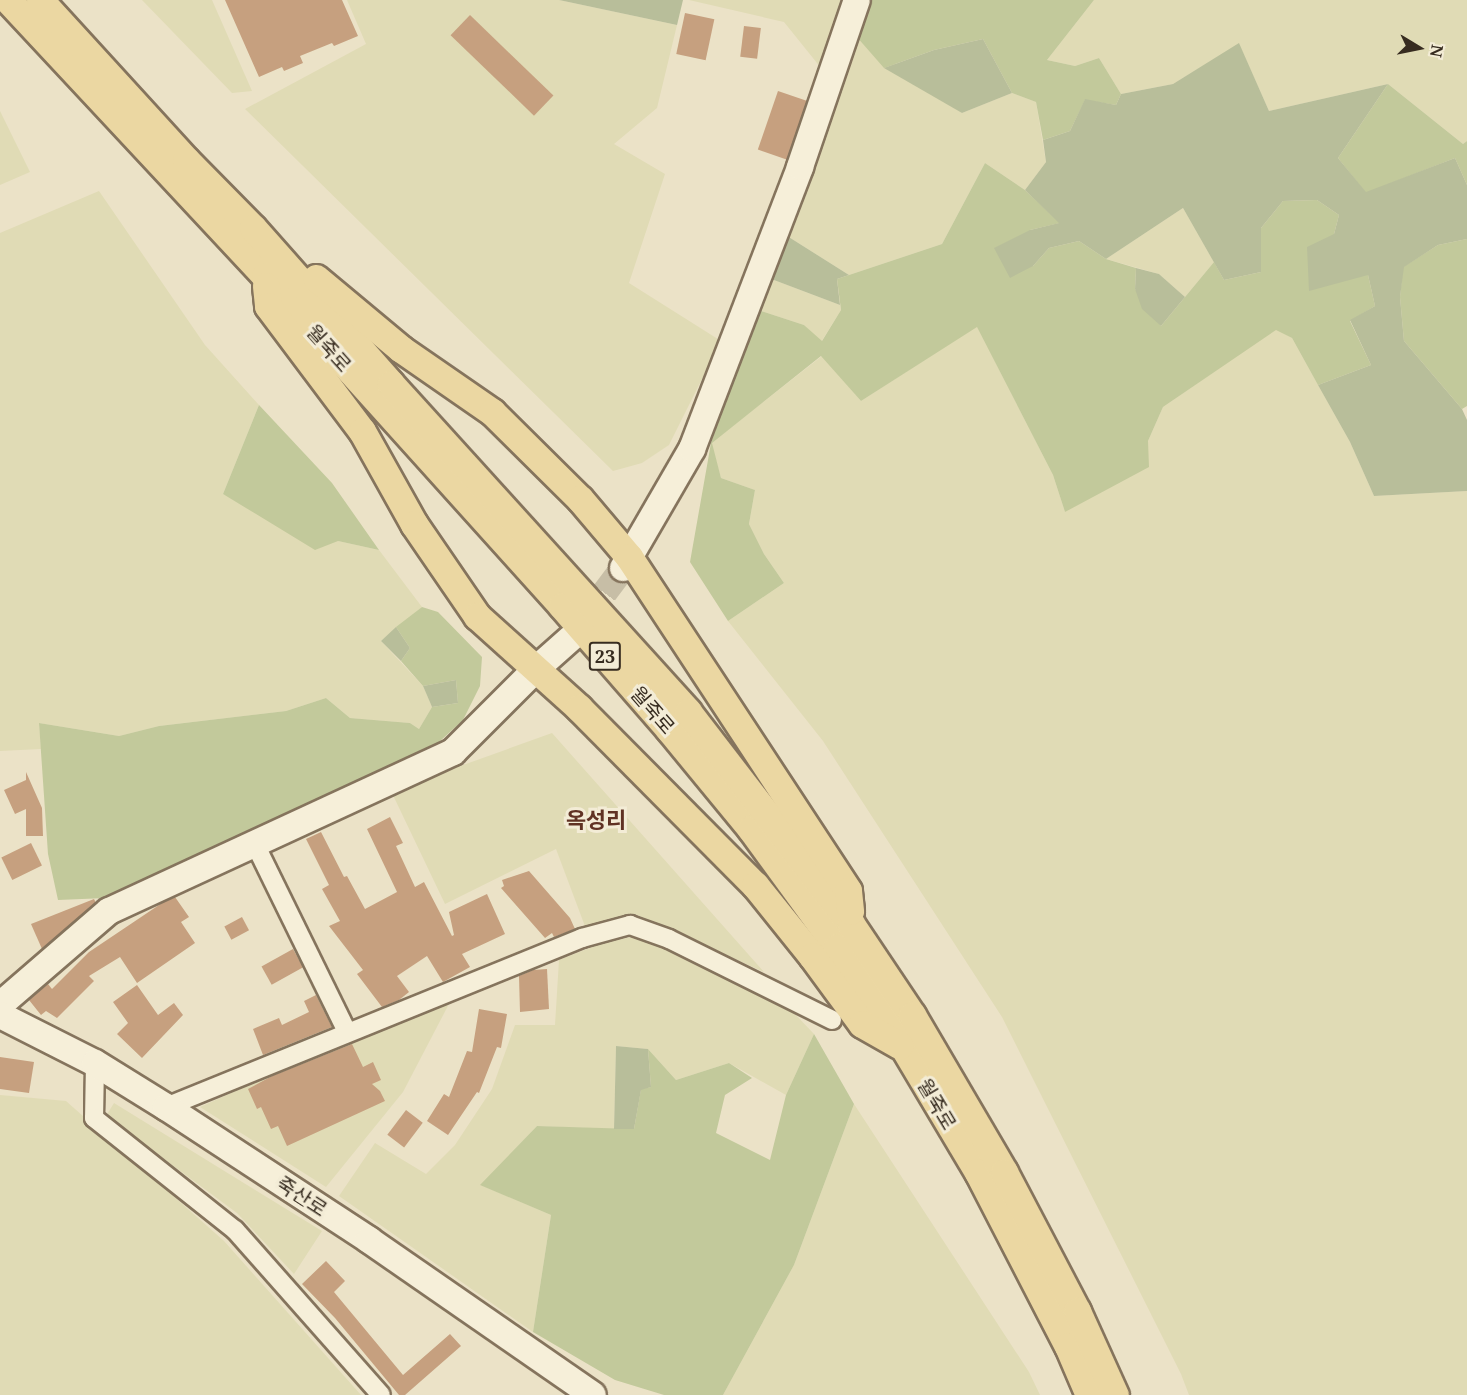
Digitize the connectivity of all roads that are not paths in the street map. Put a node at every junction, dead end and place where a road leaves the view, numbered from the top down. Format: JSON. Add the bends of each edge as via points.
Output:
{"nodes":[{"id":1,"x":9,"y":0,"type":"edge"},
{"id":2,"x":40,"y":0,"type":"edge"},
{"id":3,"x":857,"y":0,"type":"edge"},
{"id":4,"x":253,"y":228,"type":"junction"},
{"id":5,"x":265,"y":276,"type":"junction"},
{"id":6,"x":626,"y":562,"type":"junction"},
{"id":7,"x":570,"y":639,"type":"tunnel mouth"},
{"id":8,"x":535,"y":670,"type":"junction"},
{"id":9,"x":255,"y":844,"type":"junction"},
{"id":10,"x":851,"y":924,"type":"junction"},
{"id":11,"x":0,"y":1005,"type":"edge"},
{"id":12,"x":0,"y":1015,"type":"edge"},
{"id":13,"x":832,"y":1020,"type":"dead end"},
{"id":14,"x":347,"y":1032,"type":"junction"},
{"id":15,"x":904,"y":1048,"type":"junction"},
{"id":16,"x":95,"y":1063,"type":"junction"},
{"id":17,"x":166,"y":1107,"type":"junction"},
{"id":18,"x":381,"y":1395,"type":"edge"},
{"id":19,"x":592,"y":1395,"type":"edge"},
{"id":20,"x":1089,"y":1395,"type":"edge"},
{"id":21,"x":1115,"y":1395,"type":"edge"}],
"edges":[{"from":1,"to":5,"type":"main road","name":"월죽로","number":"23"},
{"from":2,"to":4,"type":"main road","name":"월죽로","number":"23"},
{"from":3,"to":6,"type":"street","via":[[800,167],[692,449]]},
{"from":4,"to":6,"type":"main road","via":[[281,237],[330,291],[400,349],[492,412],[580,498]]},
{"from":4,"to":10,"type":"main road","name":"월죽로","number":"23","via":[[688,711]]},
{"from":5,"to":8,"type":"main road","via":[[268,306],[362,431],[444,571],[477,616]]},
{"from":5,"to":15,"type":"main road","name":"월죽로","number":"23","via":[[669,729],[758,838]]},
{"from":6,"to":10,"type":"main road","via":[[848,891]]},
{"from":7,"to":8,"type":"street"},
{"from":8,"to":9,"type":"street","via":[[453,752]]},
{"from":8,"to":15,"type":"main road","via":[[579,708],[755,885],[862,1024]]},
{"from":9,"to":11,"type":"street","via":[[109,911]]},
{"from":9,"to":14,"type":"street"},
{"from":10,"to":21,"type":"main road","name":"월죽로","number":"23","via":[[912,1015],[1004,1172],[1077,1311]]},
{"from":12,"to":16,"type":"street","name":"죽산로"},
{"from":13,"to":14,"type":"street","via":[[669,939],[630,925],[582,938]]},
{"from":14,"to":17,"type":"street"},
{"from":15,"to":20,"type":"main road","name":"월죽로","number":"23","via":[[978,1172],[1068,1346]]},
{"from":16,"to":17,"type":"street","name":"죽산로"},
{"from":16,"to":18,"type":"street","via":[[94,1118],[236,1230]]},
{"from":17,"to":19,"type":"street","name":"죽산로","via":[[369,1240]]}]}
